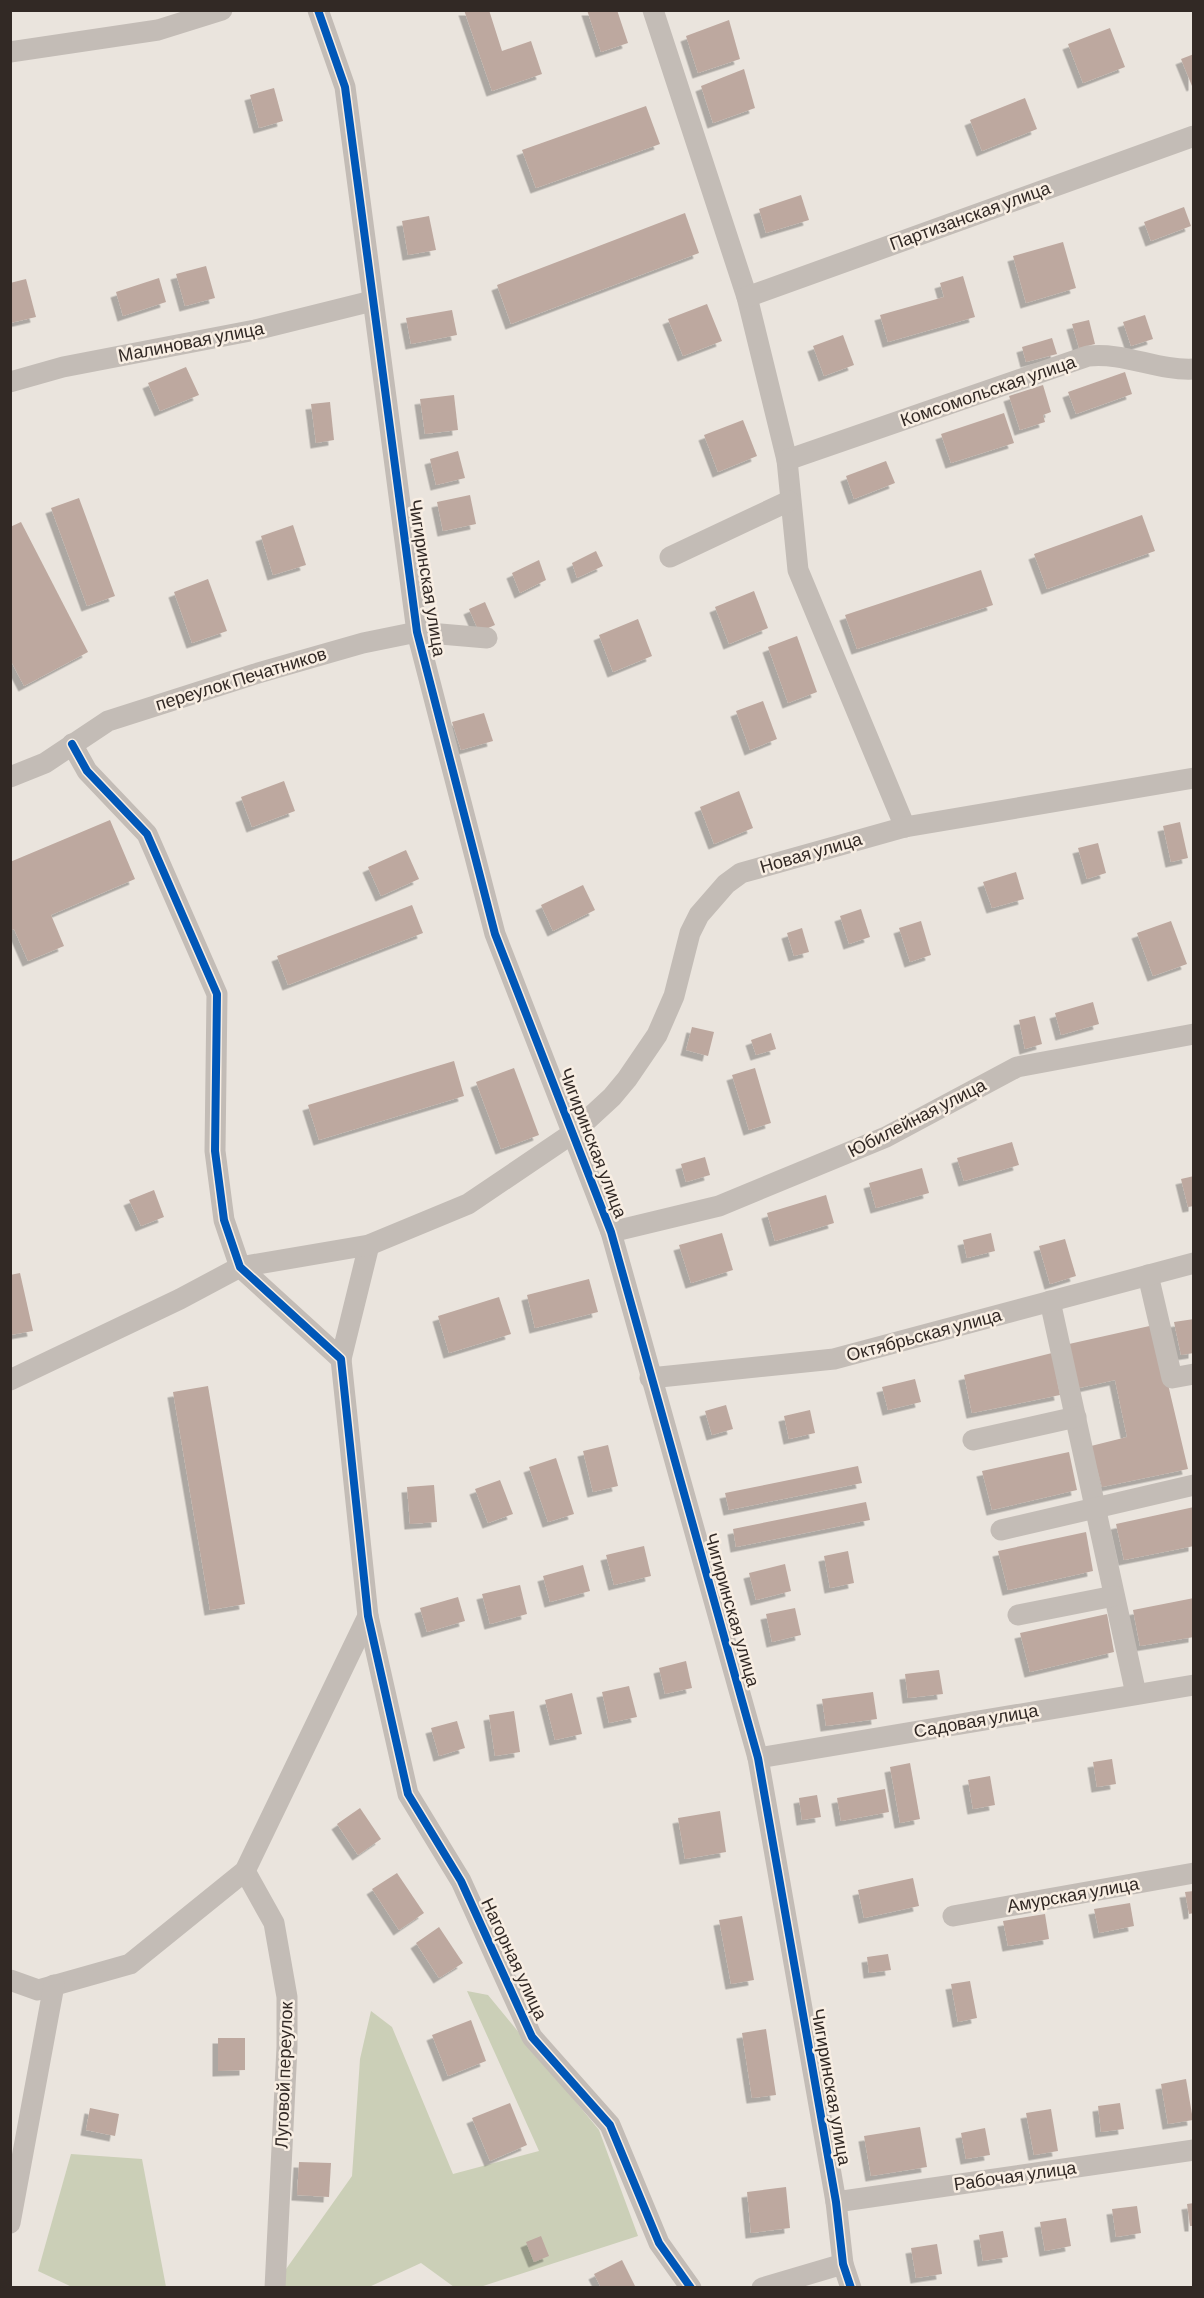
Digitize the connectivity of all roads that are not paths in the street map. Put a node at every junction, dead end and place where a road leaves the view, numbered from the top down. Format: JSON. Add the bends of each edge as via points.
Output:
{"nodes":[{"id":1,"x":222,"y":10,"type":"edge"},
{"id":2,"x":318,"y":10,"type":"edge"},
{"id":3,"x":653,"y":10,"type":"edge"},
{"id":4,"x":10,"y":52,"type":"edge"},
{"id":5,"x":1194,"y":136,"type":"edge"},
{"id":6,"x":747,"y":297,"type":"junction"},
{"id":7,"x":372,"y":301,"type":"junction"},
{"id":8,"x":1194,"y":369,"type":"edge"},
{"id":9,"x":10,"y":382,"type":"edge"},
{"id":10,"x":787,"y":460,"type":"junction"},
{"id":11,"x":789,"y":501,"type":"junction"},
{"id":12,"x":670,"y":557,"type":"dead end"},
{"id":13,"x":417,"y":632,"type":"junction"},
{"id":14,"x":487,"y":638,"type":"dead end"},
{"id":15,"x":72,"y":744,"type":"junction"},
{"id":16,"x":10,"y":777,"type":"edge"},
{"id":17,"x":1194,"y":778,"type":"edge"},
{"id":18,"x":905,"y":827,"type":"junction"},
{"id":19,"x":1194,"y":1034,"type":"edge"},
{"id":20,"x":573,"y":1133,"type":"junction"},
{"id":21,"x":611,"y":1232,"type":"junction"},
{"id":22,"x":369,"y":1245,"type":"junction"},
{"id":23,"x":1194,"y":1263,"type":"edge"},
{"id":24,"x":240,"y":1267,"type":"junction"},
{"id":25,"x":1148,"y":1275,"type":"junction"},
{"id":26,"x":1050,"y":1301,"type":"junction"},
{"id":27,"x":341,"y":1359,"type":"junction"},
{"id":28,"x":1194,"y":1374,"type":"edge"},
{"id":29,"x":650,"y":1378,"type":"junction"},
{"id":30,"x":10,"y":1380,"type":"edge"},
{"id":31,"x":1076,"y":1417,"type":"junction"},
{"id":32,"x":973,"y":1440,"type":"dead end"},
{"id":33,"x":1194,"y":1485,"type":"edge"},
{"id":34,"x":1095,"y":1508,"type":"junction"},
{"id":35,"x":1001,"y":1530,"type":"dead end"},
{"id":36,"x":1114,"y":1596,"type":"junction"},
{"id":37,"x":1018,"y":1615,"type":"dead end"},
{"id":38,"x":368,"y":1616,"type":"junction"},
{"id":39,"x":1194,"y":1685,"type":"edge"},
{"id":40,"x":1136,"y":1694,"type":"junction"},
{"id":41,"x":758,"y":1758,"type":"junction"},
{"id":42,"x":245,"y":1870,"type":"junction"},
{"id":43,"x":1194,"y":1874,"type":"edge"},
{"id":44,"x":953,"y":1916,"type":"dead end"},
{"id":45,"x":10,"y":1980,"type":"edge"},
{"id":46,"x":46,"y":1988,"type":"junction"},
{"id":47,"x":10,"y":1991,"type":"edge"},
{"id":48,"x":1194,"y":2151,"type":"edge"},
{"id":49,"x":836,"y":2202,"type":"junction"},
{"id":50,"x":10,"y":2223,"type":"edge"},
{"id":51,"x":843,"y":2264,"type":"junction"},
{"id":52,"x":275,"y":2288,"type":"edge"},
{"id":53,"x":690,"y":2288,"type":"edge"},
{"id":54,"x":762,"y":2288,"type":"edge"},
{"id":55,"x":851,"y":2288,"type":"edge"}],
"edges":[{"from":1,"to":4,"type":"street","via":[[158,30]]},
{"from":2,"to":7,"type":"street","name":"Чигиринская улица","via":[[345,87]]},
{"from":3,"to":6,"type":"street"},
{"from":5,"to":6,"type":"street","name":"Партизанская улица"},
{"from":6,"to":10,"type":"street"},
{"from":7,"to":9,"type":"street","name":"Малиновая улица","via":[[255,330],[63,367]]},
{"from":7,"to":13,"type":"street","name":"Чигиринская улица"},
{"from":8,"to":10,"type":"street","name":"Комсомольская улица","via":[[1161,368],[1116,356],[1089,356]]},
{"from":10,"to":11,"type":"street"},
{"from":11,"to":12,"type":"street"},
{"from":11,"to":18,"type":"street","via":[[798,570]]},
{"from":13,"to":14,"type":"street","name":"переулок Печатников"},
{"from":13,"to":15,"type":"street","name":"переулок Печатников","via":[[352,646],[157,704],[108,721]]},
{"from":13,"to":20,"type":"street","name":"Чигиринская улица","via":[[495,934]]},
{"from":15,"to":16,"type":"street","name":"переулок Печатников","via":[[45,763]]},
{"from":15,"to":24,"type":"street","via":[[87,771],[147,834],[217,994],[215,1151],[224,1220]]},
{"from":17,"to":18,"type":"street","name":"Новая улица"},
{"from":18,"to":20,"type":"street","name":"Новая улица","via":[[732,877],[699,915],[690,933],[674,996],[657,1035],[612,1097]]},
{"from":19,"to":21,"type":"street","name":"Юбилейная улица","via":[[1017,1067],[886,1137],[719,1206]]},
{"from":20,"to":21,"type":"street","name":"Чигиринская улица"},
{"from":20,"to":22,"type":"street","name":"Новая улица","via":[[468,1204]]},
{"from":21,"to":29,"type":"street","name":"Чигиринская улица"},
{"from":22,"to":24,"type":"street","name":"Новая улица"},
{"from":22,"to":27,"type":"street","name":"Нагорная улица"},
{"from":23,"to":25,"type":"street","name":"Октябрьская улица"},
{"from":24,"to":27,"type":"street"},
{"from":24,"to":30,"type":"street","name":"Новая улица"},
{"from":25,"to":26,"type":"street","name":"Октябрьская улица"},
{"from":25,"to":28,"type":"street","via":[[1172,1378]]},
{"from":26,"to":29,"type":"street","name":"Октябрьская улица","via":[[834,1359]]},
{"from":26,"to":31,"type":"street"},
{"from":27,"to":38,"type":"street","name":"Нагорная улица"},
{"from":29,"to":41,"type":"street","name":"Чигиринская улица"},
{"from":31,"to":32,"type":"street"},
{"from":31,"to":34,"type":"street"},
{"from":33,"to":34,"type":"street"},
{"from":34,"to":35,"type":"street"},
{"from":34,"to":36,"type":"street"},
{"from":36,"to":37,"type":"street"},
{"from":36,"to":40,"type":"street"},
{"from":38,"to":42,"type":"street"},
{"from":38,"to":53,"type":"street","name":"Нагорная улица","via":[[408,1794],[461,1881],[532,2037],[610,2125],[659,2243]]},
{"from":39,"to":40,"type":"street","name":"Садовая улица"},
{"from":40,"to":41,"type":"street","name":"Садовая улица"},
{"from":41,"to":49,"type":"street","name":"Чигиринская улица"},
{"from":42,"to":46,"type":"street","via":[[130,1964]]},
{"from":42,"to":52,"type":"street","name":"Луговой переулок","via":[[274,1923],[287,1997]]},
{"from":43,"to":44,"type":"street","name":"Амурская улица"},
{"from":45,"to":46,"type":"street"},
{"from":46,"to":47,"type":"street"},
{"from":46,"to":50,"type":"street"},
{"from":48,"to":49,"type":"street","name":"Рабочая улица"},
{"from":49,"to":51,"type":"street","name":"Чигиринская улица"},
{"from":51,"to":54,"type":"street"},
{"from":51,"to":55,"type":"street","name":"Чигиринская улица"}]}
